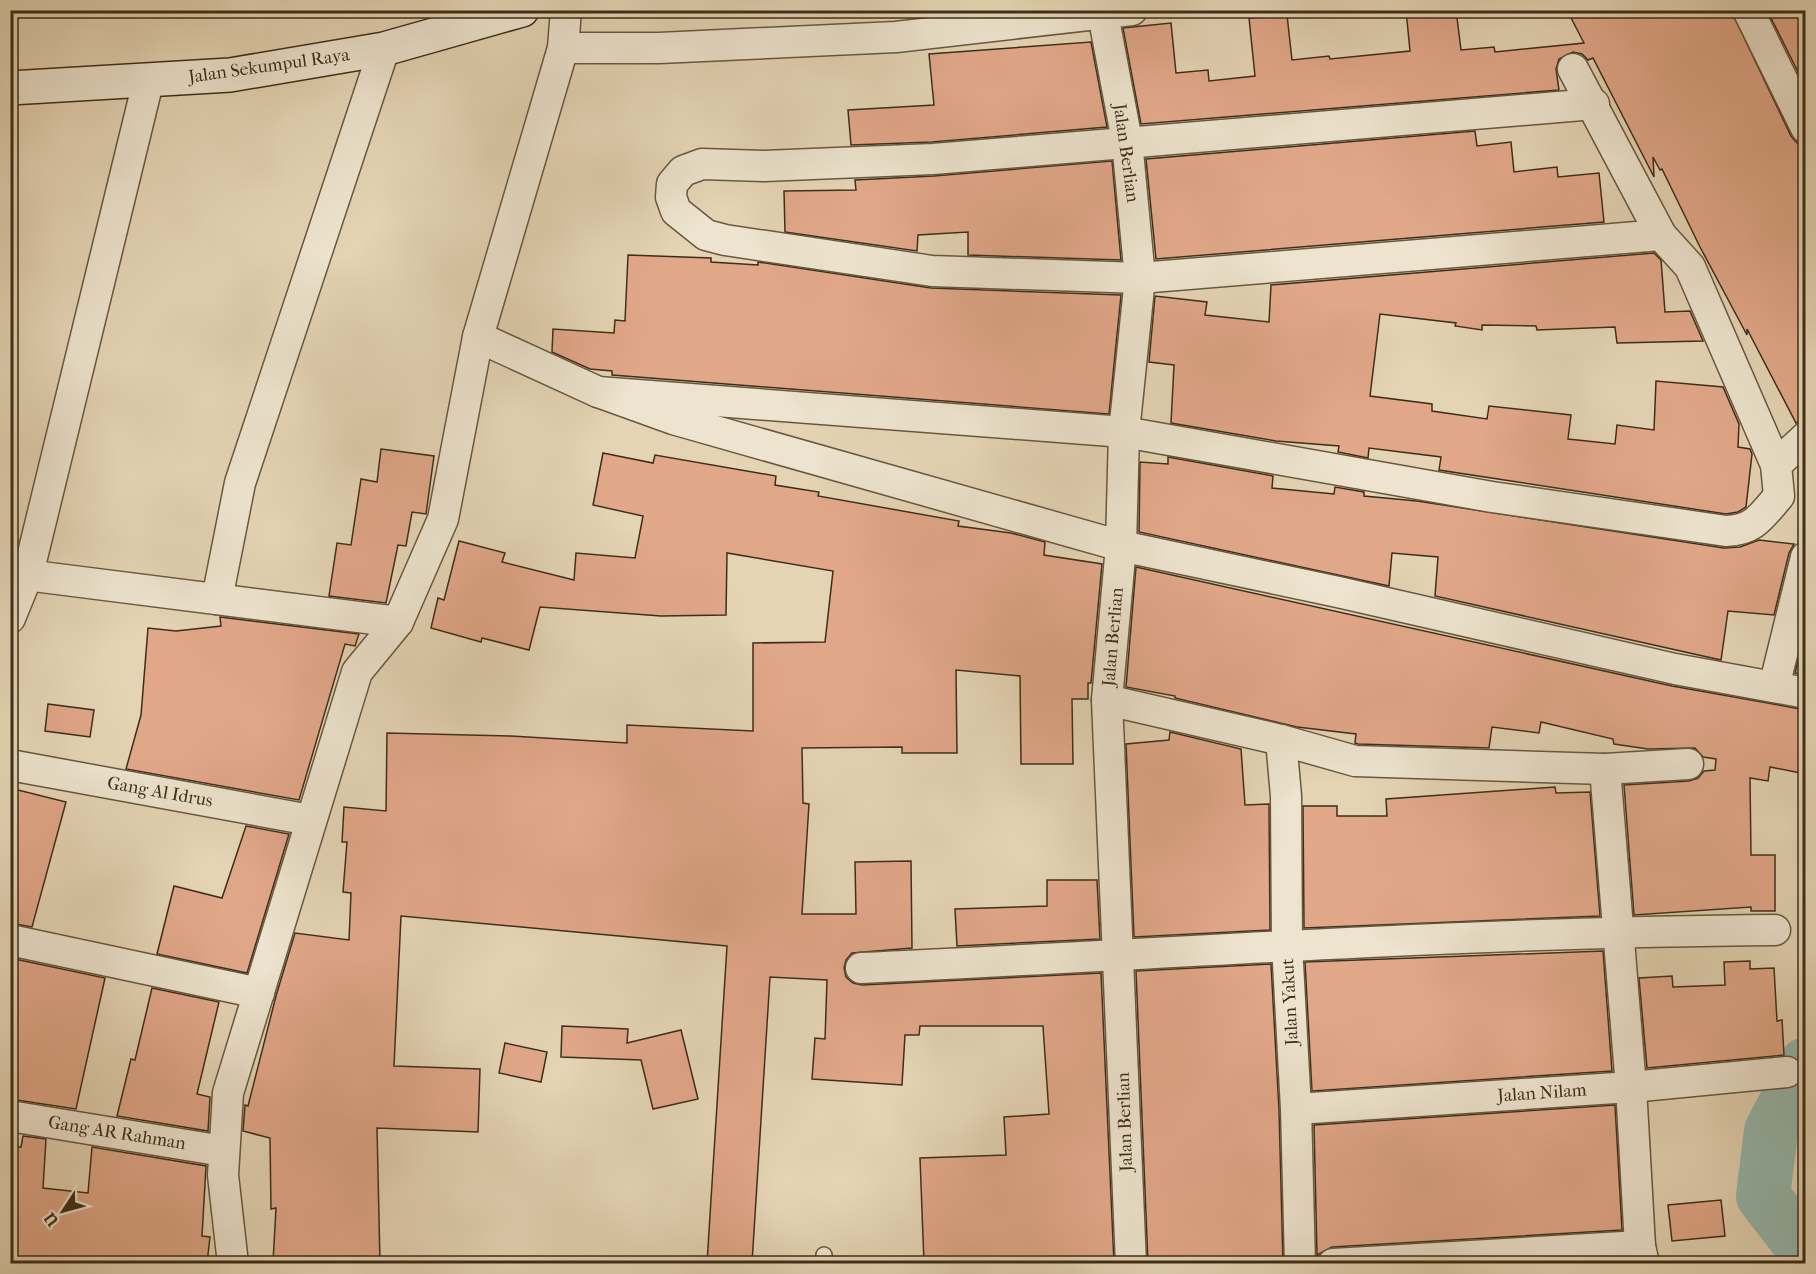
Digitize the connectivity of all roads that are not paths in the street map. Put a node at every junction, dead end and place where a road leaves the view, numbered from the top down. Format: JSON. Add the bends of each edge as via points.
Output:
{"nodes":[{"id":1,"x":522,"y":10,"type":"edge"},
{"id":2,"x":566,"y":10,"type":"edge"},
{"id":3,"x":1132,"y":10,"type":"edge"},
{"id":4,"x":1748,"y":10,"type":"edge"},
{"id":5,"x":1103,"y":14,"type":"junction"},
{"id":6,"x":564,"y":48,"type":"junction"},
{"id":7,"x":384,"y":49,"type":"junction"},
{"id":8,"x":1573,"y":69,"type":"dead end"},
{"id":9,"x":148,"y":82,"type":"junction"},
{"id":10,"x":10,"y":88,"type":"edge"},
{"id":11,"x":1594,"y":104,"type":"junction"},
{"id":12,"x":1806,"y":128,"type":"edge"},
{"id":13,"x":1128,"y":141,"type":"junction"},
{"id":14,"x":1660,"y":235,"type":"junction"},
{"id":15,"x":1140,"y":278,"type":"junction"},
{"id":16,"x":478,"y":337,"type":"junction"},
{"id":17,"x":598,"y":392,"type":"junction"},
{"id":18,"x":1124,"y":432,"type":"junction"},
{"id":19,"x":1806,"y":437,"type":"edge"},
{"id":20,"x":1776,"y":465,"type":"junction"},
{"id":21,"x":1121,"y":546,"type":"junction"},
{"id":22,"x":1806,"y":557,"type":"edge"},
{"id":23,"x":19,"y":573,"type":"edge"},
{"id":24,"x":217,"y":598,"type":"junction"},
{"id":25,"x":10,"y":618,"type":"edge"},
{"id":26,"x":398,"y":621,"type":"junction"},
{"id":27,"x":1774,"y":687,"type":"junction"},
{"id":28,"x":1806,"y":693,"type":"edge"},
{"id":29,"x":1107,"y":700,"type":"junction"},
{"id":30,"x":1281,"y":740,"type":"junction"},
{"id":31,"x":1688,"y":764,"type":"dead end"},
{"id":32,"x":10,"y":765,"type":"edge"},
{"id":33,"x":1605,"y":769,"type":"junction"},
{"id":34,"x":310,"y":820,"type":"junction"},
{"id":35,"x":1775,"y":930,"type":"dead end"},
{"id":36,"x":1620,"y":931,"type":"junction"},
{"id":37,"x":10,"y":940,"type":"edge"},
{"id":38,"x":1287,"y":945,"type":"junction"},
{"id":39,"x":1118,"y":956,"type":"junction"},
{"id":40,"x":861,"y":968,"type":"dead end"},
{"id":41,"x":259,"y":993,"type":"junction"},
{"id":42,"x":1787,"y":1072,"type":"dead end"},
{"id":43,"x":1631,"y":1087,"type":"junction"},
{"id":44,"x":1296,"y":1109,"type":"junction"},
{"id":45,"x":10,"y":1116,"type":"edge"},
{"id":46,"x":223,"y":1151,"type":"junction"},
{"id":47,"x":1642,"y":1255,"type":"edge"},
{"id":48,"x":233,"y":1263,"type":"edge"},
{"id":49,"x":1131,"y":1263,"type":"edge"},
{"id":50,"x":1300,"y":1263,"type":"edge"},
{"id":51,"x":1333,"y":1263,"type":"edge"}],
"edges":[{"from":1,"to":7,"type":"main road","name":"Jalan Sekumpul Raya"},
{"from":2,"to":6,"type":"street"},
{"from":3,"to":5,"type":"street"},
{"from":4,"to":12,"type":"street"},
{"from":5,"to":6,"type":"street","via":[[896,37],[658,48]]},
{"from":5,"to":13,"type":"street","name":"Jalan Berlian"},
{"from":6,"to":16,"type":"street"},
{"from":7,"to":9,"type":"main road","name":"Jalan Sekumpul Raya","via":[[230,75]]},
{"from":7,"to":24,"type":"street","via":[[240,483]]},
{"from":8,"to":11,"type":"street"},
{"from":9,"to":10,"type":"main road","name":"Jalan Sekumpul Raya"},
{"from":9,"to":23,"type":"street"},
{"from":11,"to":13,"type":"street"},
{"from":11,"to":14,"type":"street"},
{"from":13,"to":15,"type":"street","name":"Jalan Berlian"},
{"from":13,"to":15,"type":"street","via":[[933,159],[764,166],[702,164],[682,171],[672,184],[671,197],[676,211],[690,223],[706,235],[725,240],[932,271]]},
{"from":14,"to":15,"type":"street"},
{"from":14,"to":20,"type":"street","via":[[1690,267]]},
{"from":15,"to":18,"type":"street","name":"Jalan Berlian"},
{"from":16,"to":17,"type":"street"},
{"from":16,"to":26,"type":"street","via":[[443,519]]},
{"from":17,"to":18,"type":"street"},
{"from":17,"to":21,"type":"street","via":[[673,419]]},
{"from":18,"to":20,"type":"street","via":[[1492,497],[1726,531],[1743,530],[1758,521],[1779,496]]},
{"from":18,"to":21,"type":"street","name":"Jalan Berlian"},
{"from":19,"to":20,"type":"street"},
{"from":21,"to":27,"type":"street","via":[[1675,669]]},
{"from":21,"to":29,"type":"street","name":"Jalan Berlian"},
{"from":22,"to":27,"type":"street"},
{"from":23,"to":24,"type":"street"},
{"from":23,"to":25,"type":"street"},
{"from":24,"to":26,"type":"street"},
{"from":26,"to":34,"type":"street","via":[[357,672]]},
{"from":27,"to":28,"type":"street"},
{"from":29,"to":30,"type":"street"},
{"from":29,"to":39,"type":"street","name":"Jalan Berlian"},
{"from":30,"to":33,"type":"street","via":[[1355,761]]},
{"from":30,"to":38,"type":"street","name":"Jalan Yakut","via":[[1286,796]]},
{"from":31,"to":33,"type":"street"},
{"from":32,"to":34,"type":"street","name":"Gang Al Idrus"},
{"from":33,"to":36,"type":"street"},
{"from":34,"to":41,"type":"street"},
{"from":35,"to":36,"type":"street"},
{"from":36,"to":38,"type":"street"},
{"from":36,"to":43,"type":"street"},
{"from":37,"to":41,"type":"street"},
{"from":38,"to":39,"type":"street"},
{"from":38,"to":44,"type":"street","name":"Jalan Yakut"},
{"from":39,"to":40,"type":"street"},
{"from":39,"to":49,"type":"street","name":"Jalan Berlian"},
{"from":41,"to":46,"type":"street","via":[[228,1093]]},
{"from":42,"to":43,"type":"street","name":"Jalan Nilam"},
{"from":43,"to":44,"type":"street","name":"Jalan Nilam"},
{"from":43,"to":47,"type":"street"},
{"from":44,"to":50,"type":"street","name":"Jalan Yakut"},
{"from":45,"to":46,"type":"street","name":"Gang AR Rahman"},
{"from":46,"to":48,"type":"street"},
{"from":47,"to":51,"type":"street"}]}
